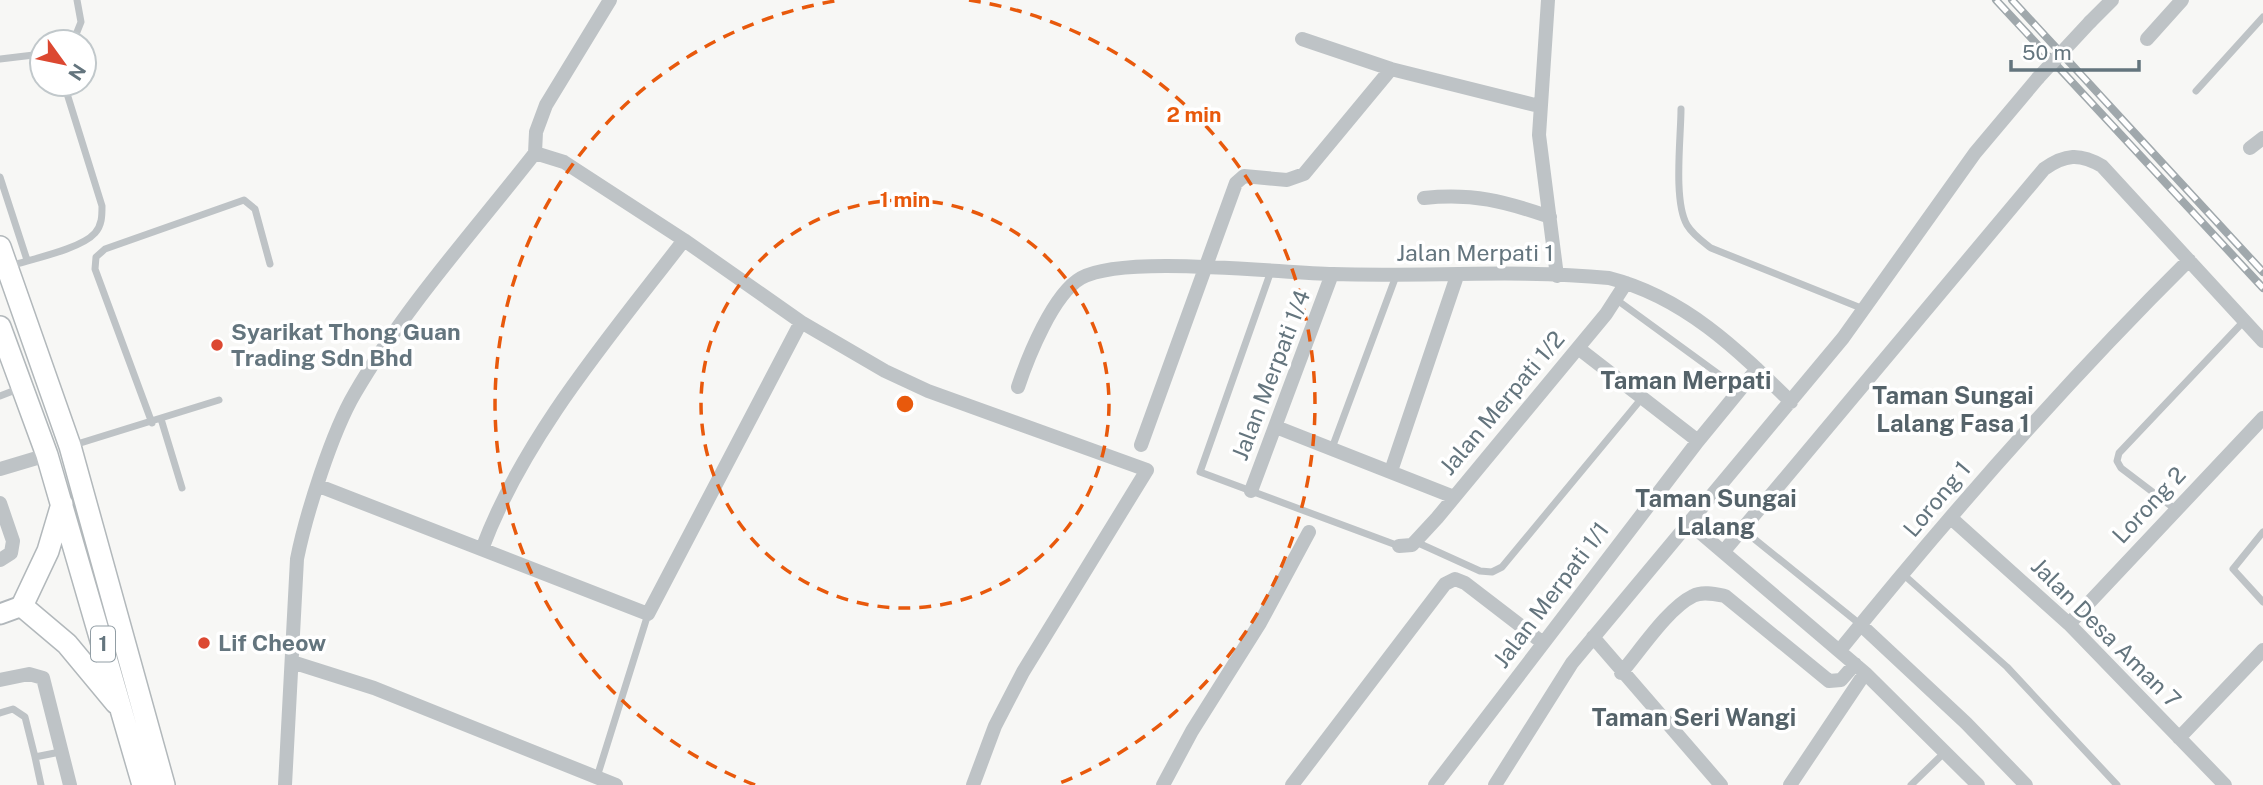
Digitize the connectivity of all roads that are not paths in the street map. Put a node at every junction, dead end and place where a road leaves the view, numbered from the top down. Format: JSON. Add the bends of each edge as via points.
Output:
{"nodes":[{"id":1,"x":77,"y":0,"type":"edge"},
{"id":2,"x":610,"y":0,"type":"edge"},
{"id":3,"x":1548,"y":0,"type":"edge"},
{"id":4,"x":2112,"y":0,"type":"edge"},
{"id":5,"x":2182,"y":0,"type":"edge"},
{"id":6,"x":2263,"y":17,"type":"edge"},
{"id":7,"x":79,"y":28,"type":"edge"},
{"id":8,"x":1303,"y":39,"type":"dead end"},
{"id":9,"x":2147,"y":39,"type":"dead end"},
{"id":10,"x":28,"y":56,"type":"edge"},
{"id":11,"x":0,"y":59,"type":"edge"},
{"id":12,"x":1391,"y":69,"type":"junction"},
{"id":13,"x":2196,"y":91,"type":"dead end"},
{"id":14,"x":68,"y":98,"type":"edge"},
{"id":15,"x":1539,"y":106,"type":"junction"},
{"id":16,"x":1681,"y":108,"type":"dead end"},
{"id":17,"x":2263,"y":138,"type":"edge"},
{"id":18,"x":2250,"y":148,"type":"dead end"},
{"id":19,"x":535,"y":153,"type":"junction"},
{"id":20,"x":0,"y":177,"type":"edge"},
{"id":21,"x":1423,"y":198,"type":"dead end"},
{"id":22,"x":1550,"y":217,"type":"junction"},
{"id":23,"x":684,"y":240,"type":"junction"},
{"id":24,"x":0,"y":247,"type":"edge"},
{"id":25,"x":2189,"y":260,"type":"junction"},
{"id":26,"x":17,"y":264,"type":"junction"},
{"id":27,"x":270,"y":264,"type":"dead end"},
{"id":28,"x":1203,"y":268,"type":"junction"},
{"id":29,"x":1271,"y":271,"type":"junction"},
{"id":30,"x":1332,"y":274,"type":"junction"},
{"id":31,"x":1397,"y":275,"type":"junction"},
{"id":32,"x":1457,"y":276,"type":"junction"},
{"id":33,"x":1557,"y":276,"type":"junction"},
{"id":34,"x":1626,"y":283,"type":"junction"},
{"id":35,"x":1617,"y":300,"type":"junction"},
{"id":36,"x":1866,"y":310,"type":"junction"},
{"id":37,"x":2244,"y":321,"type":"junction"},
{"id":38,"x":801,"y":322,"type":"junction"},
{"id":39,"x":0,"y":327,"type":"edge"},
{"id":40,"x":2263,"y":341,"type":"edge"},
{"id":41,"x":1578,"y":348,"type":"junction"},
{"id":42,"x":1757,"y":369,"type":"junction"},
{"id":43,"x":22,"y":387,"type":"junction"},
{"id":44,"x":1018,"y":387,"type":"dead end"},
{"id":45,"x":1739,"y":389,"type":"junction"},
{"id":46,"x":0,"y":397,"type":"edge"},
{"id":47,"x":1643,"y":398,"type":"junction"},
{"id":48,"x":219,"y":400,"type":"dead end"},
{"id":49,"x":1791,"y":402,"type":"junction"},
{"id":50,"x":2263,"y":418,"type":"edge"},
{"id":51,"x":161,"y":419,"type":"junction"},
{"id":52,"x":152,"y":423,"type":"junction"},
{"id":53,"x":1276,"y":427,"type":"junction"},
{"id":54,"x":1698,"y":441,"type":"junction"},
{"id":55,"x":1142,"y":445,"type":"dead end"},
{"id":56,"x":70,"y":446,"type":"junction"},
{"id":57,"x":1332,"y":448,"type":"junction"},
{"id":58,"x":47,"y":455,"type":"junction"},
{"id":59,"x":0,"y":468,"type":"edge"},
{"id":60,"x":1391,"y":471,"type":"junction"},
{"id":61,"x":319,"y":485,"type":"junction"},
{"id":62,"x":182,"y":488,"type":"dead end"},
{"id":63,"x":1251,"y":491,"type":"junction"},
{"id":64,"x":1454,"y":497,"type":"junction"},
{"id":65,"x":0,"y":503,"type":"edge"},
{"id":66,"x":62,"y":503,"type":"junction"},
{"id":67,"x":2175,"y":509,"type":"junction"},
{"id":68,"x":1951,"y":518,"type":"junction"},
{"id":69,"x":1689,"y":523,"type":"junction"},
{"id":70,"x":1742,"y":529,"type":"junction"},
{"id":71,"x":1309,"y":532,"type":"dead end"},
{"id":72,"x":2263,"y":532,"type":"edge"},
{"id":73,"x":1407,"y":545,"type":"junction"},
{"id":74,"x":482,"y":549,"type":"junction"},
{"id":75,"x":1724,"y":551,"type":"junction"},
{"id":76,"x":0,"y":560,"type":"edge"},
{"id":77,"x":1904,"y":575,"type":"junction"},
{"id":78,"x":2263,"y":603,"type":"edge"},
{"id":79,"x":22,"y":607,"type":"junction"},
{"id":80,"x":0,"y":614,"type":"edge"},
{"id":81,"x":648,"y":614,"type":"junction"},
{"id":82,"x":2068,"y":624,"type":"junction"},
{"id":83,"x":1861,"y":625,"type":"junction"},
{"id":84,"x":1593,"y":637,"type":"junction"},
{"id":85,"x":1544,"y":643,"type":"junction"},
{"id":86,"x":1840,"y":650,"type":"junction"},
{"id":87,"x":2263,"y":650,"type":"edge"},
{"id":88,"x":292,"y":662,"type":"junction"},
{"id":89,"x":1860,"y":669,"type":"junction"},
{"id":90,"x":1621,"y":673,"type":"junction"},
{"id":91,"x":0,"y":680,"type":"edge"},
{"id":92,"x":122,"y":710,"type":"junction"},
{"id":93,"x":0,"y":713,"type":"edge"},
{"id":94,"x":2179,"y":738,"type":"junction"},
{"id":95,"x":1946,"y":751,"type":"junction"},
{"id":96,"x":60,"y":752,"type":"junction"},
{"id":97,"x":35,"y":757,"type":"junction"},
{"id":98,"x":597,"y":777,"type":"junction"},
{"id":99,"x":41,"y":785,"type":"edge"},
{"id":100,"x":70,"y":785,"type":"edge"},
{"id":101,"x":143,"y":785,"type":"edge"},
{"id":102,"x":164,"y":785,"type":"edge"},
{"id":103,"x":285,"y":785,"type":"edge"},
{"id":104,"x":616,"y":785,"type":"edge"},
{"id":105,"x":972,"y":785,"type":"edge"},
{"id":106,"x":1163,"y":785,"type":"edge"},
{"id":107,"x":1292,"y":785,"type":"edge"},
{"id":108,"x":1435,"y":785,"type":"edge"},
{"id":109,"x":1495,"y":785,"type":"edge"},
{"id":110,"x":1721,"y":785,"type":"edge"},
{"id":111,"x":1790,"y":785,"type":"edge"},
{"id":112,"x":1911,"y":785,"type":"edge"},
{"id":113,"x":1978,"y":785,"type":"edge"},
{"id":114,"x":2026,"y":785,"type":"edge"},
{"id":115,"x":2117,"y":785,"type":"edge"},
{"id":116,"x":2225,"y":785,"type":"edge"}],
"edges":[{"from":1,"to":7,"type":"lane"},
{"from":2,"to":19,"type":"street","via":[[546,105],[536,132]]},
{"from":3,"to":15,"type":"street"},
{"from":4,"to":36,"type":"street","bridge":true,"via":[[1975,153]]},
{"from":5,"to":9,"type":"street"},
{"from":6,"to":13,"type":"lane"},
{"from":8,"to":12,"type":"street"},
{"from":10,"to":11,"type":"lane"},
{"from":12,"to":15,"type":"street"},
{"from":12,"to":28,"type":"street","via":[[1304,174],[1287,180],[1244,176],[1236,183]]},
{"from":14,"to":26,"type":"lane","via":[[102,206],[101,222],[95,233],[81,242]]},
{"from":15,"to":22,"type":"street"},
{"from":16,"to":36,"type":"lane","via":[[1681,202],[1696,238]]},
{"from":17,"to":18,"type":"street"},
{"from":19,"to":23,"type":"street","via":[[564,162]]},
{"from":19,"to":61,"type":"street","via":[[419,301],[355,393]]},
{"from":20,"to":26,"type":"lane"},
{"from":21,"to":22,"type":"street","via":[[1499,199]]},
{"from":22,"to":33,"type":"street"},
{"from":23,"to":38,"type":"street"},
{"from":23,"to":74,"type":"street","via":[[525,459],[497,508]]},
{"from":24,"to":26,"type":"main road","number":"1"},
{"from":25,"to":37,"type":"street"},
{"from":25,"to":68,"type":"street","name":"Lorong 1","via":[[2104,344]]},
{"from":25,"to":70,"type":"street","via":[[2102,166],[2088,158],[2060,158],[2045,169]]},
{"from":26,"to":56,"type":"main road","number":"1"},
{"from":27,"to":52,"type":"lane","via":[[255,209],[244,201],[105,249],[96,257],[95,269]]},
{"from":28,"to":29,"type":"street","name":"Jalan Merpati 1"},
{"from":28,"to":44,"type":"street","name":"Jalan Merpati 1","via":[[1118,268],[1083,276],[1065,293],[1033,349]]},
{"from":28,"to":55,"type":"street"},
{"from":29,"to":30,"type":"street","name":"Jalan Merpati 1"},
{"from":29,"to":63,"type":"lane","via":[[1198,468]]},
{"from":30,"to":31,"type":"street","name":"Jalan Merpati 1"},
{"from":30,"to":53,"type":"street","name":"Jalan Merpati 1/4"},
{"from":31,"to":32,"type":"street","name":"Jalan Merpati 1"},
{"from":31,"to":57,"type":"lane"},
{"from":32,"to":33,"type":"street","name":"Jalan Merpati 1"},
{"from":32,"to":60,"type":"street"},
{"from":33,"to":34,"type":"street","name":"Jalan Merpati 1"},
{"from":34,"to":35,"type":"street","name":"Jalan Merpati 1/2"},
{"from":34,"to":42,"type":"street","name":"Jalan Merpati 1","via":[[1701,321]]},
{"from":35,"to":41,"type":"street","name":"Jalan Merpati 1/2"},
{"from":35,"to":45,"type":"lane"},
{"from":36,"to":49,"type":"street"},
{"from":37,"to":40,"type":"street"},
{"from":37,"to":67,"type":"lane","via":[[2119,453],[2121,468]]},
{"from":38,"to":81,"type":"street"},
{"from":38,"to":105,"type":"street","via":[[885,372],[928,391],[1147,470],[1023,673],[995,726]]},
{"from":39,"to":43,"type":"main road","number":"1"},
{"from":41,"to":47,"type":"street"},
{"from":41,"to":64,"type":"street","name":"Jalan Merpati 1/2"},
{"from":42,"to":45,"type":"street","name":"Jalan Merpati 1/1"},
{"from":42,"to":49,"type":"street","name":"Jalan Merpati 1"},
{"from":43,"to":46,"type":"lane"},
{"from":43,"to":58,"type":"main road","number":"1"},
{"from":45,"to":54,"type":"street","name":"Jalan Merpati 1/1"},
{"from":47,"to":54,"type":"street"},
{"from":47,"to":73,"type":"lane","via":[[1502,567],[1480,571]]},
{"from":48,"to":51,"type":"lane"},
{"from":49,"to":69,"type":"street"},
{"from":50,"to":67,"type":"street","name":"Lorong 2"},
{"from":51,"to":52,"type":"lane"},
{"from":51,"to":62,"type":"lane"},
{"from":52,"to":56,"type":"lane"},
{"from":53,"to":57,"type":"street"},
{"from":53,"to":63,"type":"street","name":"Jalan Merpati 1/4"},
{"from":54,"to":85,"type":"street","name":"Jalan Merpati 1/1"},
{"from":56,"to":102,"type":"main road","number":"1"},
{"from":57,"to":60,"type":"street"},
{"from":58,"to":59,"type":"street"},
{"from":58,"to":66,"type":"main road","number":"1"},
{"from":60,"to":64,"type":"street"},
{"from":61,"to":74,"type":"street"},
{"from":61,"to":88,"type":"street","via":[[297,559]]},
{"from":63,"to":73,"type":"lane"},
{"from":64,"to":73,"type":"street","name":"Jalan Merpati 1/2"},
{"from":65,"to":76,"type":"street","via":[[13,541],[11,553]]},
{"from":66,"to":79,"type":"main road","via":[[48,551]]},
{"from":66,"to":92,"type":"main road","number":"1"},
{"from":67,"to":82,"type":"street","name":"Lorong 2"},
{"from":68,"to":77,"type":"street","name":"Lorong 1"},
{"from":68,"to":82,"type":"street","name":"Jalan Desa Aman 7"},
{"from":69,"to":75,"type":"street"},
{"from":69,"to":84,"type":"street"},
{"from":70,"to":75,"type":"street"},
{"from":70,"to":83,"type":"lane"},
{"from":71,"to":106,"type":"street","via":[[1260,624]]},
{"from":72,"to":78,"type":"lane","via":[[2233,569]]},
{"from":74,"to":81,"type":"street"},
{"from":75,"to":86,"type":"street"},
{"from":77,"to":83,"type":"street","name":"Lorong 1"},
{"from":77,"to":115,"type":"lane","via":[[2040,700]]},
{"from":79,"to":80,"type":"street"},
{"from":79,"to":92,"type":"main road","via":[[67,644]]},
{"from":81,"to":98,"type":"lane"},
{"from":82,"to":94,"type":"street","name":"Jalan Desa Aman 7"},
{"from":83,"to":86,"type":"street","name":"Lorong 1"},
{"from":83,"to":114,"type":"street"},
{"from":84,"to":90,"type":"street"},
{"from":84,"to":109,"type":"street","via":[[1557,684]]},
{"from":85,"to":107,"type":"street","via":[[1465,583],[1455,579],[1445,584]]},
{"from":85,"to":108,"type":"street","name":"Jalan Merpati 1/1"},
{"from":86,"to":89,"type":"street"},
{"from":87,"to":94,"type":"street"},
{"from":88,"to":98,"type":"street","via":[[374,688]]},
{"from":88,"to":103,"type":"street"},
{"from":89,"to":90,"type":"street","via":[[1829,681],[1725,596],[1712,593],[1694,595],[1676,609]]},
{"from":89,"to":95,"type":"street"},
{"from":89,"to":111,"type":"street"},
{"from":90,"to":110,"type":"street"},
{"from":91,"to":96,"type":"street","via":[[29,674],[43,678]]},
{"from":92,"to":101,"type":"main road","number":"1"},
{"from":93,"to":97,"type":"lane","via":[[13,709],[25,717]]},
{"from":94,"to":116,"type":"street","name":"Jalan Desa Aman 7"},
{"from":95,"to":112,"type":"lane"},
{"from":95,"to":113,"type":"street"},
{"from":96,"to":97,"type":"lane"},
{"from":96,"to":100,"type":"street"},
{"from":97,"to":99,"type":"lane"},
{"from":98,"to":104,"type":"street"}]}
